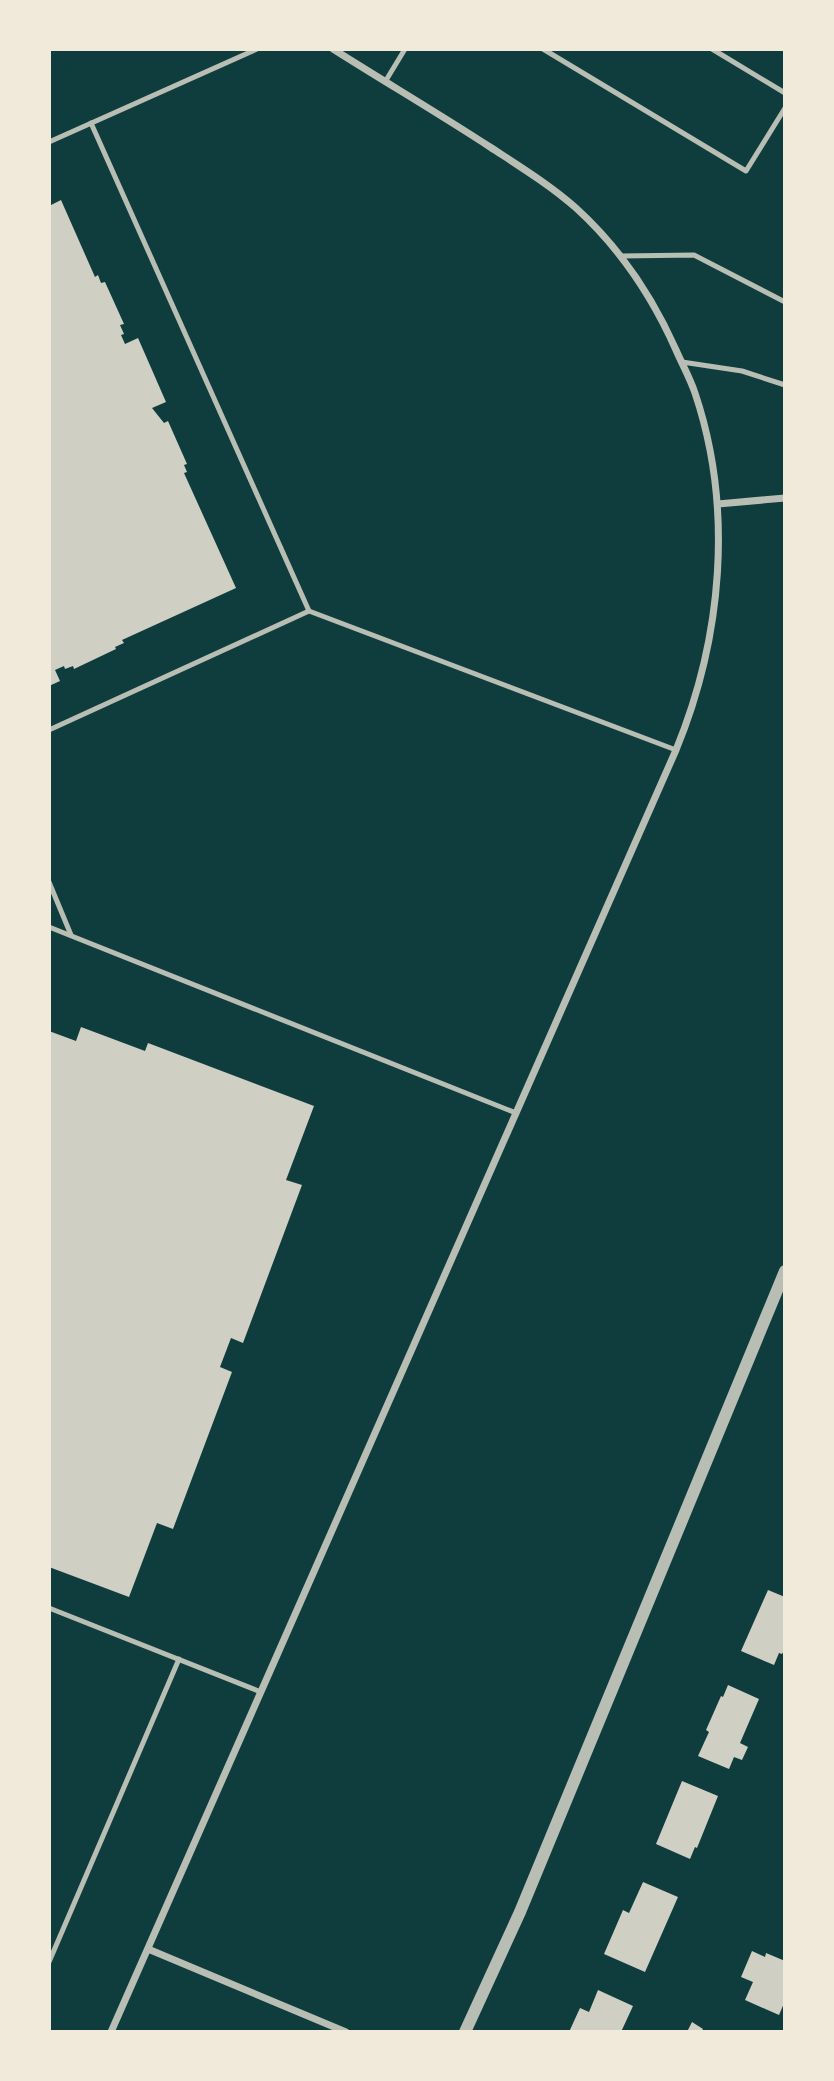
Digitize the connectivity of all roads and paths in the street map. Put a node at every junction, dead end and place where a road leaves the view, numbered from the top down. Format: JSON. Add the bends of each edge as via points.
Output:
{"nodes":[{"id":1,"x":257,"y":49,"type":"edge"},
{"id":2,"x":333,"y":49,"type":"edge"},
{"id":3,"x":405,"y":49,"type":"edge"},
{"id":4,"x":543,"y":49,"type":"edge"},
{"id":5,"x":712,"y":49,"type":"edge"},
{"id":6,"x":385,"y":82,"type":"junction"},
{"id":7,"x":785,"y":93,"type":"edge"},
{"id":8,"x":785,"y":108,"type":"edge"},
{"id":9,"x":91,"y":123,"type":"junction"},
{"id":10,"x":49,"y":142,"type":"edge"},
{"id":11,"x":621,"y":256,"type":"junction"},
{"id":12,"x":785,"y":302,"type":"edge"},
{"id":13,"x":682,"y":362,"type":"junction"},
{"id":14,"x":785,"y":386,"type":"edge"},
{"id":15,"x":785,"y":498,"type":"edge"},
{"id":16,"x":718,"y":504,"type":"junction"},
{"id":17,"x":309,"y":611,"type":"junction"},
{"id":18,"x":49,"y":730,"type":"edge"},
{"id":19,"x":676,"y":750,"type":"junction"},
{"id":20,"x":49,"y":882,"type":"edge"},
{"id":21,"x":49,"y":927,"type":"edge"},
{"id":22,"x":71,"y":935,"type":"junction"},
{"id":23,"x":516,"y":1113,"type":"junction"},
{"id":24,"x":785,"y":1270,"type":"edge"},
{"id":25,"x":49,"y":1608,"type":"edge"},
{"id":26,"x":179,"y":1659,"type":"junction"},
{"id":27,"x":261,"y":1692,"type":"junction"},
{"id":28,"x":148,"y":1948,"type":"junction"},
{"id":29,"x":49,"y":1962,"type":"edge"},
{"id":30,"x":111,"y":2032,"type":"edge"},
{"id":31,"x":346,"y":2032,"type":"edge"},
{"id":32,"x":465,"y":2032,"type":"edge"}],
"edges":[{"from":1,"to":9,"type":"lane"},
{"from":2,"to":6,"type":"street"},
{"from":3,"to":6,"type":"lane"},
{"from":4,"to":8,"type":"lane","via":[[746,171]]},
{"from":5,"to":7,"type":"lane"},
{"from":6,"to":11,"type":"street","via":[[542,181],[576,208]]},
{"from":9,"to":10,"type":"lane"},
{"from":9,"to":17,"type":"lane"},
{"from":11,"to":12,"type":"lane","via":[[694,255]]},
{"from":11,"to":13,"type":"street","via":[[661,317]]},
{"from":13,"to":14,"type":"lane","via":[[742,371]]},
{"from":13,"to":16,"type":"street","via":[[711,451]]},
{"from":15,"to":16,"type":"street"},
{"from":16,"to":19,"type":"street","via":[[718,564],[710,634],[700,682]]},
{"from":17,"to":18,"type":"lane"},
{"from":17,"to":19,"type":"lane"},
{"from":19,"to":23,"type":"street"},
{"from":20,"to":22,"type":"lane"},
{"from":21,"to":22,"type":"lane"},
{"from":22,"to":23,"type":"lane"},
{"from":23,"to":27,"type":"street"},
{"from":24,"to":32,"type":"street","via":[[520,1912]]},
{"from":25,"to":26,"type":"lane"},
{"from":26,"to":27,"type":"lane"},
{"from":26,"to":29,"type":"lane"},
{"from":27,"to":28,"type":"street"},
{"from":28,"to":30,"type":"street"},
{"from":28,"to":31,"type":"street"}]}
